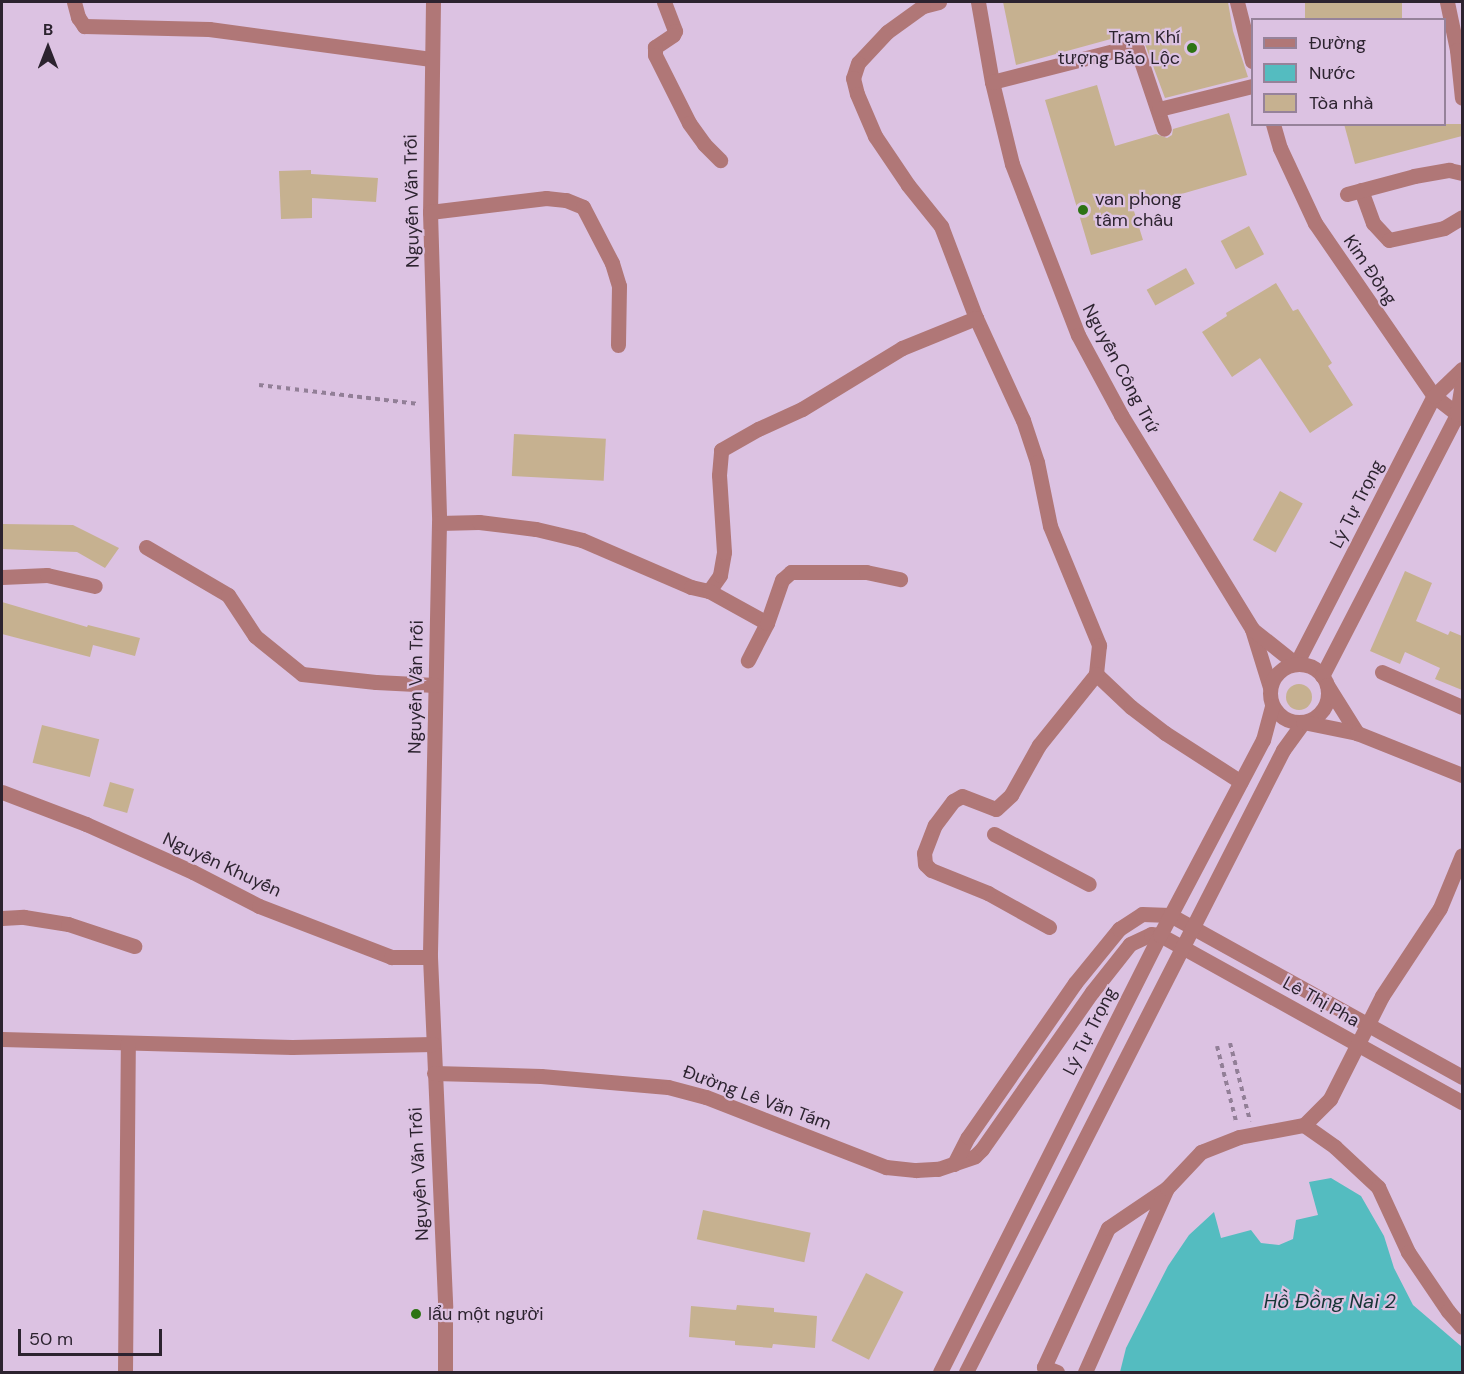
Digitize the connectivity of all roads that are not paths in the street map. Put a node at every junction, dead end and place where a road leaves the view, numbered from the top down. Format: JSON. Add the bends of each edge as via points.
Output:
{"nodes":[{"id":1,"x":75,"y":2,"type":"edge"},
{"id":2,"x":434,"y":2,"type":"edge"},
{"id":3,"x":664,"y":2,"type":"edge"},
{"id":4,"x":939,"y":2,"type":"edge"},
{"id":5,"x":978,"y":2,"type":"edge"},
{"id":6,"x":1237,"y":2,"type":"edge"},
{"id":7,"x":1447,"y":2,"type":"edge"},
{"id":8,"x":1251,"y":57,"type":"edge"},
{"id":9,"x":431,"y":59,"type":"junction"},
{"id":10,"x":992,"y":82,"type":"junction"},
{"id":11,"x":1251,"y":86,"type":"edge"},
{"id":12,"x":1462,"y":98,"type":"edge"},
{"id":13,"x":1159,"y":109,"type":"junction"},
{"id":14,"x":1274,"y":126,"type":"edge"},
{"id":15,"x":1164,"y":129,"type":"dead end"},
{"id":16,"x":720,"y":160,"type":"dead end"},
{"id":17,"x":1462,"y":173,"type":"edge"},
{"id":18,"x":430,"y":212,"type":"junction"},
{"id":19,"x":1462,"y":217,"type":"edge"},
{"id":20,"x":976,"y":318,"type":"junction"},
{"id":21,"x":618,"y":345,"type":"dead end"},
{"id":22,"x":1462,"y":369,"type":"edge"},
{"id":23,"x":1462,"y":384,"type":"edge"},
{"id":24,"x":1434,"y":396,"type":"junction"},
{"id":25,"x":1460,"y":416,"type":"edge"},
{"id":26,"x":439,"y":523,"type":"junction"},
{"id":27,"x":146,"y":547,"type":"dead end"},
{"id":28,"x":2,"y":577,"type":"edge"},
{"id":29,"x":900,"y":579,"type":"dead end"},
{"id":30,"x":95,"y":586,"type":"dead end"},
{"id":31,"x":709,"y":591,"type":"junction"},
{"id":32,"x":767,"y":623,"type":"junction"},
{"id":33,"x":1252,"y":629,"type":"junction"},
{"id":34,"x":748,"y":660,"type":"dead end"},
{"id":35,"x":1296,"y":664,"type":"junction"},
{"id":36,"x":1382,"y":672,"type":"dead end"},
{"id":37,"x":1096,"y":674,"type":"junction"},
{"id":38,"x":1324,"y":680,"type":"junction"},
{"id":39,"x":435,"y":685,"type":"junction"},
{"id":40,"x":1270,"y":687,"type":"junction"},
{"id":41,"x":1272,"y":706,"type":"junction"},
{"id":42,"x":1462,"y":707,"type":"edge"},
{"id":43,"x":1303,"y":722,"type":"junction"},
{"id":44,"x":1357,"y":733,"type":"junction"},
{"id":45,"x":1462,"y":775,"type":"edge"},
{"id":46,"x":1241,"y":782,"type":"junction"},
{"id":47,"x":2,"y":792,"type":"edge"},
{"id":48,"x":994,"y":834,"type":"dead end"},
{"id":49,"x":1462,"y":855,"type":"edge"},
{"id":50,"x":1089,"y":884,"type":"dead end"},
{"id":51,"x":1170,"y":915,"type":"junction"},
{"id":52,"x":2,"y":918,"type":"edge"},
{"id":53,"x":1049,"y":927,"type":"dead end"},
{"id":54,"x":1192,"y":928,"type":"junction"},
{"id":55,"x":1160,"y":935,"type":"junction"},
{"id":56,"x":134,"y":946,"type":"dead end"},
{"id":57,"x":1182,"y":947,"type":"junction"},
{"id":58,"x":430,"y":957,"type":"junction"},
{"id":59,"x":1366,"y":1023,"type":"junction"},
{"id":60,"x":2,"y":1039,"type":"edge"},
{"id":61,"x":128,"y":1043,"type":"junction"},
{"id":62,"x":433,"y":1044,"type":"junction"},
{"id":63,"x":1357,"y":1044,"type":"junction"},
{"id":64,"x":434,"y":1073,"type":"junction"},
{"id":65,"x":1462,"y":1077,"type":"edge"},
{"id":66,"x":1462,"y":1102,"type":"edge"},
{"id":67,"x":1304,"y":1125,"type":"junction"},
{"id":68,"x":954,"y":1164,"type":"junction"},
{"id":69,"x":1167,"y":1188,"type":"junction"},
{"id":70,"x":1462,"y":1327,"type":"edge"},
{"id":71,"x":125,"y":1372,"type":"edge"},
{"id":72,"x":445,"y":1372,"type":"edge"},
{"id":73,"x":940,"y":1372,"type":"edge"},
{"id":74,"x":966,"y":1372,"type":"edge"},
{"id":75,"x":1057,"y":1372,"type":"edge"},
{"id":76,"x":1085,"y":1372,"type":"edge"}],
"edges":[{"from":1,"to":9,"type":"street","via":[[84,26],[209,29]]},
{"from":2,"to":9,"type":"street","name":"Nguyễn Văn Trỗi"},
{"from":3,"to":16,"type":"street","via":[[675,31],[656,47],[656,55],[689,123]]},
{"from":4,"to":20,"type":"street","via":[[923,6],[887,32],[858,63],[853,78],[874,136],[941,226]]},
{"from":5,"to":10,"type":"street","name":"Nguyễn Công Trứ"},
{"from":6,"to":8,"type":"street"},
{"from":7,"to":12,"type":"street"},
{"from":9,"to":18,"type":"street","name":"Nguyễn Văn Trỗi"},
{"from":10,"to":13,"type":"street","via":[[1128,45],[1137,49]]},
{"from":10,"to":33,"type":"street","name":"Nguyễn Công Trứ","via":[[1012,164],[1077,335],[1121,415]]},
{"from":11,"to":13,"type":"street"},
{"from":13,"to":15,"type":"street"},
{"from":14,"to":24,"type":"street","name":"Kim Đồng","via":[[1315,223]]},
{"from":17,"to":19,"type":"street","via":[[1449,170],[1354,192],[1389,240],[1444,228]]},
{"from":18,"to":21,"type":"street","via":[[546,198],[583,207],[612,263],[619,286]]},
{"from":18,"to":26,"type":"street","name":"Nguyễn Văn Trỗi"},
{"from":20,"to":31,"type":"street","via":[[902,348],[802,409],[721,450],[718,475],[724,552],[720,575]]},
{"from":20,"to":37,"type":"street","via":[[1030,441],[1050,526],[1099,645]]},
{"from":22,"to":24,"type":"street","name":"Lý Tự Trọng"},
{"from":23,"to":25,"type":"street"},
{"from":24,"to":25,"type":"street","name":"Kim Đồng"},
{"from":24,"to":35,"type":"street","name":"Lý Tự Trọng"},
{"from":25,"to":38,"type":"street"},
{"from":26,"to":31,"type":"street","via":[[479,522],[582,540]]},
{"from":26,"to":39,"type":"street","name":"Nguyễn Văn Trỗi"},
{"from":27,"to":39,"type":"street","via":[[228,596],[255,636],[302,674]]},
{"from":28,"to":30,"type":"street","via":[[47,575]]},
{"from":29,"to":32,"type":"street","via":[[866,572],[791,572],[782,580]]},
{"from":31,"to":32,"type":"street"},
{"from":32,"to":34,"type":"street"},
{"from":33,"to":35,"type":"street","name":"Nguyễn Công Trứ"},
{"from":33,"to":40,"type":"street","name":"Nguyễn Công Trứ"},
{"from":35,"to":38,"type":"street","via":[[1315,669]]},
{"from":35,"to":40,"type":"street","via":[[1279,672]]},
{"from":36,"to":42,"type":"street"},
{"from":37,"to":46,"type":"street","via":[[1165,733]]},
{"from":37,"to":53,"type":"street","via":[[1039,745],[1011,795],[996,809],[962,796],[953,801],[935,825],[924,853],[925,864],[931,870],[988,893]]},
{"from":38,"to":43,"type":"street","via":[[1326,704],[1313,719]]},
{"from":38,"to":44,"type":"street"},
{"from":39,"to":58,"type":"street","name":"Nguyễn Văn Trỗi"},
{"from":40,"to":41,"type":"street"},
{"from":41,"to":43,"type":"street","via":[[1285,719]]},
{"from":41,"to":46,"type":"street","name":"Lý Tự Trọng","via":[[1263,740]]},
{"from":43,"to":44,"type":"street"},
{"from":43,"to":54,"type":"street","via":[[1283,750]]},
{"from":44,"to":45,"type":"street"},
{"from":46,"to":51,"type":"street","name":"Lý Tự Trọng"},
{"from":47,"to":58,"type":"street","name":"Nguyễn Khuyến","via":[[86,824],[259,906],[391,957]]},
{"from":48,"to":50,"type":"street"},
{"from":49,"to":59,"type":"street","via":[[1440,908]]},
{"from":51,"to":54,"type":"street"},
{"from":51,"to":55,"type":"street","name":"Lý Tự Trọng"},
{"from":51,"to":68,"type":"street","via":[[1142,914],[1119,929],[1025,1053]]},
{"from":52,"to":56,"type":"street","via":[[68,924]]},
{"from":54,"to":57,"type":"street"},
{"from":54,"to":59,"type":"street"},
{"from":55,"to":57,"type":"street","name":"Lê Thị Pha"},
{"from":55,"to":68,"type":"street","name":"Đường Lê Văn Tám","via":[[1142,936],[1130,944],[982,1149]]},
{"from":55,"to":73,"type":"street","name":"Lý Tự Trọng"},
{"from":57,"to":63,"type":"street","name":"Lê Thị Pha"},
{"from":57,"to":74,"type":"street"},
{"from":58,"to":62,"type":"street","name":"Nguyễn Văn Trỗi"},
{"from":59,"to":63,"type":"street"},
{"from":59,"to":65,"type":"street"},
{"from":60,"to":61,"type":"street"},
{"from":61,"to":62,"type":"street","via":[[292,1047]]},
{"from":61,"to":71,"type":"street"},
{"from":62,"to":64,"type":"street","name":"Nguyễn Văn Trỗi"},
{"from":63,"to":66,"type":"street","name":"Lê Thị Pha"},
{"from":63,"to":67,"type":"street","via":[[1330,1099]]},
{"from":64,"to":68,"type":"street","name":"Đường Lê Văn Tám","via":[[541,1076],[668,1087],[706,1097],[886,1167],[938,1170]]},
{"from":64,"to":72,"type":"street","name":"Nguyễn Văn Trỗi"},
{"from":67,"to":69,"type":"street","via":[[1247,1135],[1201,1152]]},
{"from":67,"to":70,"type":"street","via":[[1378,1187],[1408,1252]]},
{"from":69,"to":75,"type":"street","via":[[1108,1228],[1044,1367]]},
{"from":69,"to":76,"type":"street"}]}
